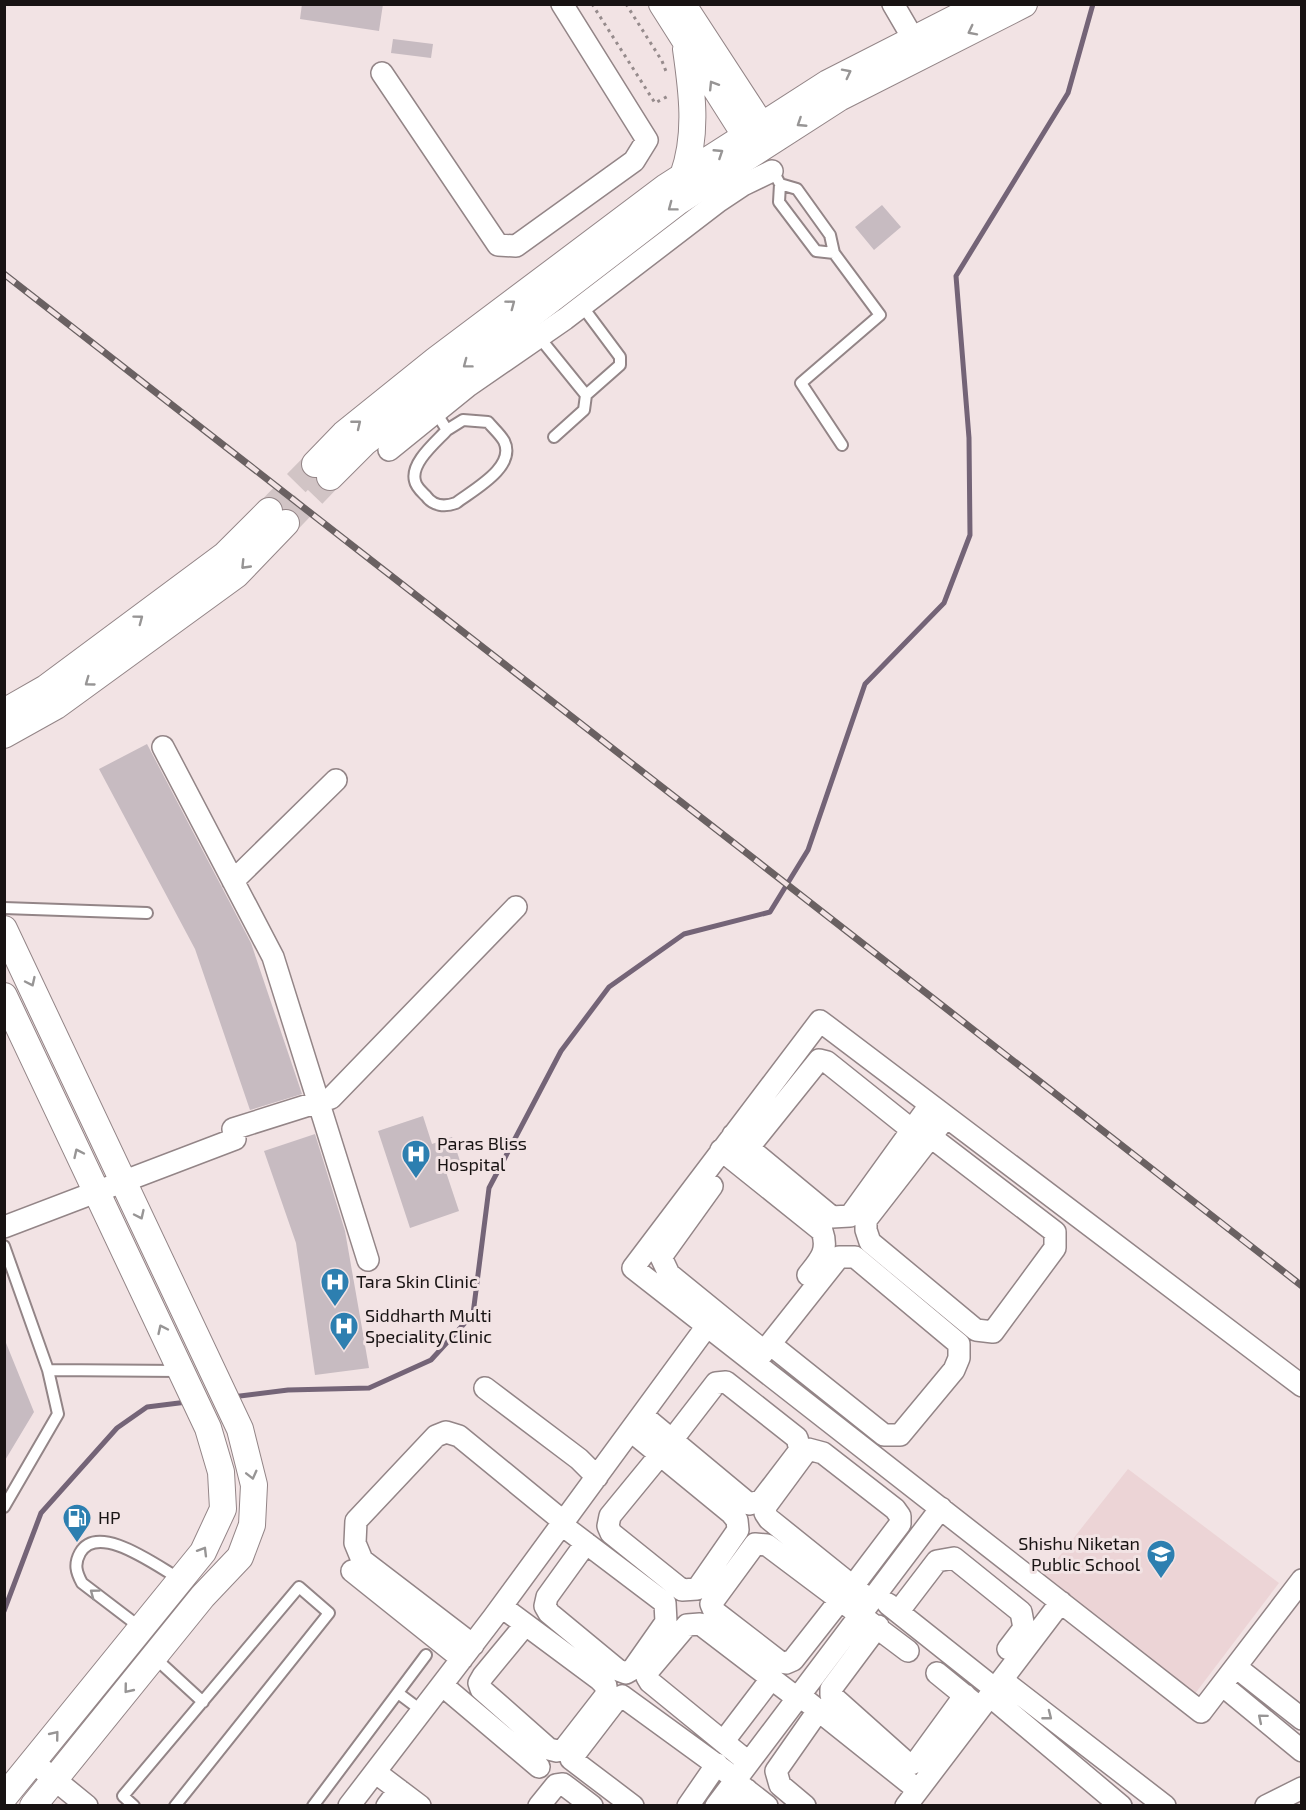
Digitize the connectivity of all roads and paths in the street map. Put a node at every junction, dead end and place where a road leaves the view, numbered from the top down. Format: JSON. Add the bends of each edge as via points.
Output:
{"nodes":[{"id":1,"x":562,"y":4,"type":"edge"},
{"id":2,"x":592,"y":4,"type":"edge"},
{"id":3,"x":626,"y":4,"type":"edge"},
{"id":4,"x":662,"y":4,"type":"edge"},
{"id":5,"x":682,"y":4,"type":"edge"},
{"id":6,"x":893,"y":4,"type":"edge"},
{"id":7,"x":983,"y":4,"type":"edge"},
{"id":8,"x":1024,"y":4,"type":"edge"},
{"id":9,"x":914,"y":40,"type":"junction"},
{"id":10,"x":686,"y":42,"type":"junction"},
{"id":11,"x":381,"y":73,"type":"dead end"},
{"id":12,"x":669,"y":80,"type":"dead end"},
{"id":13,"x":670,"y":87,"type":"dead end"},
{"id":14,"x":764,"y":151,"type":"junction"},
{"id":15,"x":683,"y":176,"type":"junction"},
{"id":16,"x":834,"y":253,"type":"junction"},
{"id":17,"x":582,"y":306,"type":"junction"},
{"id":18,"x":539,"y":337,"type":"junction"},
{"id":19,"x":586,"y":395,"type":"junction"},
{"id":20,"x":435,"y":411,"type":"junction"},
{"id":21,"x":447,"y":430,"type":"junction"},
{"id":22,"x":554,"y":437,"type":"dead end"},
{"id":23,"x":842,"y":445,"type":"dead end"},
{"id":24,"x":389,"y":450,"type":"dead end"},
{"id":25,"x":4,"y":712,"type":"edge"},
{"id":26,"x":4,"y":735,"type":"edge"},
{"id":27,"x":163,"y":747,"type":"dead end"},
{"id":28,"x":336,"y":780,"type":"dead end"},
{"id":29,"x":233,"y":881,"type":"junction"},
{"id":30,"x":516,"y":907,"type":"dead end"},
{"id":31,"x":4,"y":908,"type":"edge"},
{"id":32,"x":147,"y":913,"type":"dead end"},
{"id":33,"x":4,"y":929,"type":"edge"},
{"id":34,"x":4,"y":996,"type":"edge"},
{"id":35,"x":319,"y":1102,"type":"junction"},
{"id":36,"x":938,"y":1111,"type":"junction"},
{"id":37,"x":921,"y":1133,"type":"junction"},
{"id":38,"x":734,"y":1148,"type":"junction"},
{"id":39,"x":124,"y":1182,"type":"junction"},
{"id":40,"x":97,"y":1192,"type":"junction"},
{"id":41,"x":4,"y":1227,"type":"edge"},
{"id":42,"x":4,"y":1246,"type":"edge"},
{"id":43,"x":368,"y":1260,"type":"dead end"},
{"id":44,"x":707,"y":1326,"type":"junction"},
{"id":45,"x":756,"y":1352,"type":"junction"},
{"id":46,"x":48,"y":1370,"type":"junction"},
{"id":47,"x":184,"y":1376,"type":"junction"},
{"id":48,"x":1302,"y":1386,"type":"edge"},
{"id":49,"x":485,"y":1388,"type":"dead end"},
{"id":50,"x":636,"y":1423,"type":"junction"},
{"id":51,"x":666,"y":1448,"type":"junction"},
{"id":52,"x":597,"y":1477,"type":"junction"},
{"id":53,"x":4,"y":1507,"type":"edge"},
{"id":54,"x":941,"y":1509,"type":"junction"},
{"id":55,"x":563,"y":1523,"type":"junction"},
{"id":56,"x":586,"y":1543,"type":"junction"},
{"id":57,"x":352,"y":1571,"type":"dead end"},
{"id":58,"x":181,"y":1580,"type":"junction"},
{"id":59,"x":1302,"y":1580,"type":"edge"},
{"id":60,"x":847,"y":1592,"type":"junction"},
{"id":61,"x":1061,"y":1602,"type":"junction"},
{"id":62,"x":869,"y":1603,"type":"junction"},
{"id":63,"x":501,"y":1607,"type":"junction"},
{"id":64,"x":898,"y":1612,"type":"junction"},
{"id":65,"x":525,"y":1625,"type":"junction"},
{"id":66,"x":878,"y":1626,"type":"junction"},
{"id":67,"x":141,"y":1629,"type":"junction"},
{"id":68,"x":908,"y":1651,"type":"dead end"},
{"id":69,"x":467,"y":1652,"type":"junction"},
{"id":70,"x":426,"y":1655,"type":"dead end"},
{"id":71,"x":154,"y":1657,"type":"junction"},
{"id":72,"x":1236,"y":1667,"type":"junction"},
{"id":73,"x":937,"y":1673,"type":"dead end"},
{"id":74,"x":771,"y":1679,"type":"junction"},
{"id":75,"x":442,"y":1685,"type":"junction"},
{"id":76,"x":1222,"y":1685,"type":"junction"},
{"id":77,"x":986,"y":1691,"type":"junction"},
{"id":78,"x":398,"y":1693,"type":"junction"},
{"id":79,"x":798,"y":1697,"type":"junction"},
{"id":80,"x":203,"y":1702,"type":"junction"},
{"id":81,"x":422,"y":1711,"type":"junction"},
{"id":82,"x":818,"y":1711,"type":"junction"},
{"id":83,"x":1302,"y":1719,"type":"edge"},
{"id":84,"x":723,"y":1742,"type":"junction"},
{"id":85,"x":1302,"y":1751,"type":"edge"},
{"id":86,"x":33,"y":1762,"type":"junction"},
{"id":87,"x":717,"y":1764,"type":"junction"},
{"id":88,"x":539,"y":1767,"type":"dead end"},
{"id":89,"x":375,"y":1772,"type":"junction"},
{"id":90,"x":54,"y":1779,"type":"junction"},
{"id":91,"x":741,"y":1783,"type":"edge"},
{"id":92,"x":1302,"y":1788,"type":"edge"},
{"id":93,"x":910,"y":1793,"type":"edge"},
{"id":94,"x":4,"y":1797,"type":"edge"},
{"id":95,"x":393,"y":1798,"type":"edge"},
{"id":96,"x":33,"y":1806,"type":"edge"},
{"id":97,"x":87,"y":1806,"type":"edge"},
{"id":98,"x":134,"y":1806,"type":"edge"},
{"id":99,"x":175,"y":1806,"type":"edge"},
{"id":100,"x":313,"y":1806,"type":"edge"},
{"id":101,"x":349,"y":1806,"type":"edge"},
{"id":102,"x":420,"y":1806,"type":"edge"},
{"id":103,"x":539,"y":1806,"type":"edge"},
{"id":104,"x":592,"y":1806,"type":"edge"},
{"id":105,"x":633,"y":1806,"type":"edge"},
{"id":106,"x":688,"y":1806,"type":"edge"},
{"id":107,"x":716,"y":1806,"type":"edge"},
{"id":108,"x":767,"y":1806,"type":"edge"},
{"id":109,"x":805,"y":1806,"type":"edge"},
{"id":110,"x":889,"y":1806,"type":"edge"},
{"id":111,"x":1121,"y":1806,"type":"edge"},
{"id":112,"x":1165,"y":1806,"type":"edge"},
{"id":113,"x":1266,"y":1806,"type":"edge"}],
"edges":[{"from":1,"to":11,"type":"street","via":[[647,140],[634,160],[516,246],[498,245]]},
{"from":2,"to":13,"type":"path","via":[[655,103],[670,95]]},
{"from":3,"to":12,"type":"path","via":[[662,61]]},
{"from":4,"to":10,"type":"street"},
{"from":5,"to":14,"type":"street"},
{"from":6,"to":9,"type":"street"},
{"from":7,"to":9,"type":"street"},
{"from":8,"to":14,"type":"street","one_way":true,"via":[[840,98]]},
{"from":14,"to":9,"type":"street","one_way":true,"via":[[828,83]]},
{"from":14,"to":10,"type":"street","one_way":true},
{"from":10,"to":15,"type":"street","via":[[692,106],[690,155]]},
{"from":15,"to":14,"type":"street","one_way":true},
{"from":14,"to":15,"type":"street","one_way":true,"via":[[670,208],[322,471],[344,434],[436,360]]},
{"from":14,"to":16,"type":"lane","via":[[830,235]]},
{"from":14,"to":16,"type":"lane","via":[[779,202],[816,251]]},
{"from":14,"to":17,"type":"street","via":[[743,185]]},
{"from":16,"to":23,"type":"lane","via":[[880,315],[801,383]]},
{"from":17,"to":18,"type":"street"},
{"from":17,"to":19,"type":"lane","via":[[620,357],[620,365]]},
{"from":18,"to":19,"type":"lane"},
{"from":18,"to":20,"type":"street"},
{"from":19,"to":22,"type":"lane","via":[[585,410]]},
{"from":20,"to":21,"type":"lane"},
{"from":20,"to":24,"type":"street"},
{"from":21,"to":21,"type":"lane","via":[[462,420],[488,423],[504,441],[507,454],[502,466],[448,506],[430,501],[414,476],[425,454]]},
{"from":25,"to":26,"type":"street","one_way":true,"via":[[46,688],[277,517],[236,575],[56,706]]},
{"from":27,"to":29,"type":"street"},
{"from":28,"to":29,"type":"street"},
{"from":29,"to":35,"type":"street","via":[[273,957]]},
{"from":30,"to":35,"type":"street","via":[[332,1098]]},
{"from":31,"to":32,"type":"lane"},
{"from":33,"to":39,"type":"street","one_way":true},
{"from":40,"to":34,"type":"street","one_way":true},
{"from":35,"to":39,"type":"street"},
{"from":35,"to":43,"type":"street"},
{"from":36,"to":37,"type":"street"},
{"from":36,"to":38,"type":"street","via":[[820,1021]]},
{"from":36,"to":48,"type":"street"},
{"from":37,"to":37,"type":"street","via":[[1055,1232],[1055,1248],[993,1332],[976,1330],[870,1242],[866,1220]]},
{"from":37,"to":38,"type":"street","via":[[850,1216],[842,1218],[832,1217]]},
{"from":37,"to":38,"type":"street","via":[[827,1062],[819,1060]]},
{"from":38,"to":44,"type":"street","via":[[633,1268]]},
{"from":38,"to":45,"type":"street","via":[[822,1231],[826,1242],[824,1255]]},
{"from":38,"to":45,"type":"street","via":[[661,1257],[669,1274]]},
{"from":39,"to":40,"type":"street"},
{"from":39,"to":71,"type":"street","one_way":true,"via":[[236,1419],[254,1485],[252,1525],[240,1557]]},
{"from":40,"to":41,"type":"street"},
{"from":47,"to":40,"type":"street","one_way":true},
{"from":42,"to":46,"type":"lane"},
{"from":44,"to":45,"type":"street"},
{"from":44,"to":50,"type":"street"},
{"from":45,"to":45,"type":"street","via":[[839,1257],[847,1255],[855,1257],[959,1344],[954,1370],[900,1436],[884,1435]]},
{"from":45,"to":54,"type":"street"},
{"from":46,"to":47,"type":"lane"},
{"from":46,"to":53,"type":"lane","via":[[58,1414]]},
{"from":58,"to":47,"type":"street","one_way":true,"via":[[203,1552],[223,1509],[221,1472],[208,1428]]},
{"from":49,"to":52,"type":"street"},
{"from":50,"to":51,"type":"street"},
{"from":50,"to":52,"type":"street"},
{"from":51,"to":51,"type":"street","via":[[749,1504],[761,1501],[800,1450],[797,1438],[726,1382],[716,1383]]},
{"from":51,"to":51,"type":"street","via":[[737,1520],[738,1530],[697,1589],[690,1591],[682,1590],[611,1533],[608,1526],[610,1516]]},
{"from":52,"to":55,"type":"street"},
{"from":54,"to":61,"type":"street"},
{"from":54,"to":62,"type":"street"},
{"from":55,"to":56,"type":"street"},
{"from":55,"to":63,"type":"street"},
{"from":55,"to":69,"type":"street","via":[[459,1436],[446,1432],[436,1436],[356,1521],[355,1543],[362,1560]]},
{"from":56,"to":56,"type":"street","via":[[665,1603],[666,1622],[633,1669],[626,1673],[609,1663],[545,1606],[547,1597]]},
{"from":57,"to":69,"type":"street"},
{"from":58,"to":67,"type":"street"},
{"from":67,"to":58,"type":"lane","one_way":true,"via":[[82,1584],[76,1573],[82,1549],[94,1541],[113,1542]]},
{"from":59,"to":72,"type":"street"},
{"from":60,"to":60,"type":"street","via":[[762,1544],[755,1544],[711,1604],[714,1611],[786,1663],[793,1660]]},
{"from":60,"to":60,"type":"street","via":[[765,1513],[766,1506],[808,1449],[823,1453],[900,1516],[900,1524]]},
{"from":60,"to":62,"type":"street"},
{"from":61,"to":76,"type":"street","via":[[1202,1712]]},
{"from":61,"to":77,"type":"street"},
{"from":62,"to":64,"type":"street"},
{"from":62,"to":66,"type":"street"},
{"from":62,"to":79,"type":"street"},
{"from":63,"to":65,"type":"street"},
{"from":63,"to":69,"type":"street"},
{"from":64,"to":77,"type":"street"},
{"from":64,"to":77,"type":"street","via":[[937,1561],[954,1558],[1021,1612],[1024,1628]]},
{"from":65,"to":65,"type":"street","via":[[606,1686],[606,1695],[564,1749],[557,1751],[549,1749],[479,1683]]},
{"from":66,"to":68,"type":"street"},
{"from":66,"to":77,"type":"street","via":[[831,1689],[831,1695],[906,1762],[916,1761]]},
{"from":86,"to":67,"type":"street","one_way":true},
{"from":69,"to":75,"type":"street"},
{"from":70,"to":78,"type":"lane"},
{"from":71,"to":80,"type":"lane"},
{"from":71,"to":90,"type":"street","one_way":true},
{"from":72,"to":76,"type":"street"},
{"from":72,"to":83,"type":"street"},
{"from":73,"to":77,"type":"street"},
{"from":74,"to":79,"type":"street"},
{"from":74,"to":84,"type":"street"},
{"from":74,"to":84,"type":"street","via":[[700,1624],[693,1623],[687,1625],[649,1670],[650,1682]]},
{"from":75,"to":81,"type":"street"},
{"from":75,"to":88,"type":"street"},
{"from":85,"to":76,"type":"street","one_way":true},
{"from":77,"to":93,"type":"street"},
{"from":77,"to":111,"type":"street"},
{"from":77,"to":112,"type":"street","one_way":true},
{"from":78,"to":81,"type":"lane"},
{"from":78,"to":100,"type":"lane"},
{"from":79,"to":82,"type":"street"},
{"from":79,"to":91,"type":"street"},
{"from":80,"to":98,"type":"lane","via":[[123,1796]]},
{"from":80,"to":99,"type":"lane","via":[[299,1587],[329,1613]]},
{"from":81,"to":89,"type":"street"},
{"from":82,"to":93,"type":"street"},
{"from":82,"to":109,"type":"street","via":[[776,1771],[780,1785]]},
{"from":84,"to":91,"type":"street"},
{"from":86,"to":90,"type":"street"},
{"from":86,"to":94,"type":"street"},
{"from":87,"to":91,"type":"street"},
{"from":87,"to":105,"type":"street","via":[[622,1696],[571,1759]]},
{"from":87,"to":106,"type":"street"},
{"from":89,"to":95,"type":"street"},
{"from":89,"to":101,"type":"street"},
{"from":90,"to":96,"type":"street"},
{"from":90,"to":97,"type":"street"},
{"from":91,"to":107,"type":"street"},
{"from":91,"to":108,"type":"street"},
{"from":92,"to":113,"type":"street"},
{"from":93,"to":110,"type":"street"},
{"from":95,"to":102,"type":"street"},
{"from":103,"to":104,"type":"street","via":[[556,1785],[563,1784]]}]}
